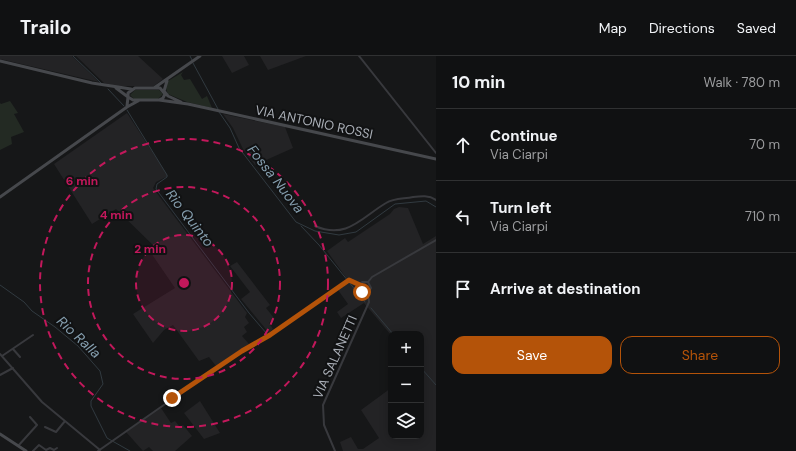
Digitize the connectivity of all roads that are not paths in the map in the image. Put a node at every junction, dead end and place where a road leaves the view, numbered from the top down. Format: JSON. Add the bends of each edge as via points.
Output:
{"nodes":[{"id":1,"x":200,"y":56,"type":"edge"},
{"id":2,"x":359,"y":56,"type":"edge"},
{"id":3,"x":0,"y":61,"type":"edge"},
{"id":4,"x":171,"y":76,"type":"junction"},
{"id":5,"x":113,"y":87,"type":"junction"},
{"id":6,"x":154,"y":88,"type":"junction"},
{"id":7,"x":132,"y":89,"type":"junction"},
{"id":8,"x":164,"y":91,"type":"junction"},
{"id":9,"x":128,"y":97,"type":"junction"},
{"id":10,"x":159,"y":100,"type":"junction"},
{"id":11,"x":138,"y":101,"type":"junction"},
{"id":12,"x":188,"y":104,"type":"junction"},
{"id":13,"x":127,"y":107,"type":"junction"},
{"id":14,"x":436,"y":153,"type":"edge"},
{"id":15,"x":436,"y":159,"type":"edge"},
{"id":16,"x":0,"y":197,"type":"edge"},
{"id":17,"x":436,"y":200,"type":"edge"},
{"id":18,"x":315,"y":226,"type":"dead end"},
{"id":19,"x":436,"y":240,"type":"edge"},
{"id":20,"x":368,"y":282,"type":"junction"},
{"id":21,"x":360,"y":285,"type":"junction"},
{"id":22,"x":368,"y":293,"type":"junction"},
{"id":23,"x":32,"y":335,"type":"dead end"},
{"id":24,"x":12,"y":349,"type":"junction"},
{"id":25,"x":0,"y":354,"type":"edge"},
{"id":26,"x":2,"y":356,"type":"junction"},
{"id":27,"x":20,"y":357,"type":"dead end"},
{"id":28,"x":12,"y":368,"type":"junction"},
{"id":29,"x":0,"y":375,"type":"edge"},
{"id":30,"x":30,"y":417,"type":"dead end"},
{"id":31,"x":65,"y":421,"type":"junction"},
{"id":32,"x":45,"y":427,"type":"dead end"},
{"id":33,"x":0,"y":434,"type":"edge"},
{"id":34,"x":18,"y":446,"type":"junction"},
{"id":35,"x":57,"y":448,"type":"dead end"},
{"id":36,"x":99,"y":450,"type":"edge"},
{"id":37,"x":26,"y":451,"type":"edge"},
{"id":38,"x":33,"y":451,"type":"edge"},
{"id":39,"x":336,"y":451,"type":"edge"}],
"edges":[{"from":1,"to":4,"type":"main road"},
{"from":2,"to":14,"type":"street"},
{"from":3,"to":5,"type":"main road"},
{"from":4,"to":6,"type":"main road"},
{"from":4,"to":8,"type":"main road","via":[[165,84]]},
{"from":5,"to":7,"type":"main road"},
{"from":5,"to":9,"type":"main road"},
{"from":6,"to":7,"type":"main road"},
{"from":6,"to":8,"type":"main road"},
{"from":7,"to":9,"type":"main road"},
{"from":8,"to":10,"type":"main road","via":[[163,98]]},
{"from":8,"to":12,"type":"main road","via":[[171,98]]},
{"from":9,"to":11,"type":"main road"},
{"from":9,"to":13,"type":"main road"},
{"from":10,"to":11,"type":"main road"},
{"from":10,"to":12,"type":"main road"},
{"from":11,"to":13,"type":"main road"},
{"from":12,"to":15,"type":"main road","name":"VIA ANTONIO ROSSI"},
{"from":13,"to":16,"type":"main road"},
{"from":17,"to":18,"type":"street","via":[[428,196],[399,198],[387,202],[349,228],[322,229]]},
{"from":19,"to":20,"type":"street","via":[[372,277]]},
{"from":20,"to":21,"type":"street","via":[[364,281]]},
{"from":20,"to":22,"type":"street","via":[[372,286]]},
{"from":21,"to":22,"type":"street","via":[[362,292]]},
{"from":21,"to":36,"type":"street","via":[[352,280],[347,281]]},
{"from":22,"to":39,"type":"street","name":"VIA SALANETTI","via":[[368,304],[322,405],[324,425]]},
{"from":23,"to":24,"type":"street"},
{"from":24,"to":26,"type":"street"},
{"from":24,"to":27,"type":"street"},
{"from":25,"to":26,"type":"street"},
{"from":26,"to":28,"type":"street"},
{"from":28,"to":29,"type":"street"},
{"from":28,"to":31,"type":"street","via":[[42,402]]},
{"from":30,"to":34,"type":"street","via":[[37,425]]},
{"from":31,"to":32,"type":"street","via":[[56,432]]},
{"from":31,"to":36,"type":"street"},
{"from":33,"to":34,"type":"main road"},
{"from":34,"to":37,"type":"main road"},
{"from":35,"to":38,"type":"street","via":[[46,450],[39,445]]}]}
